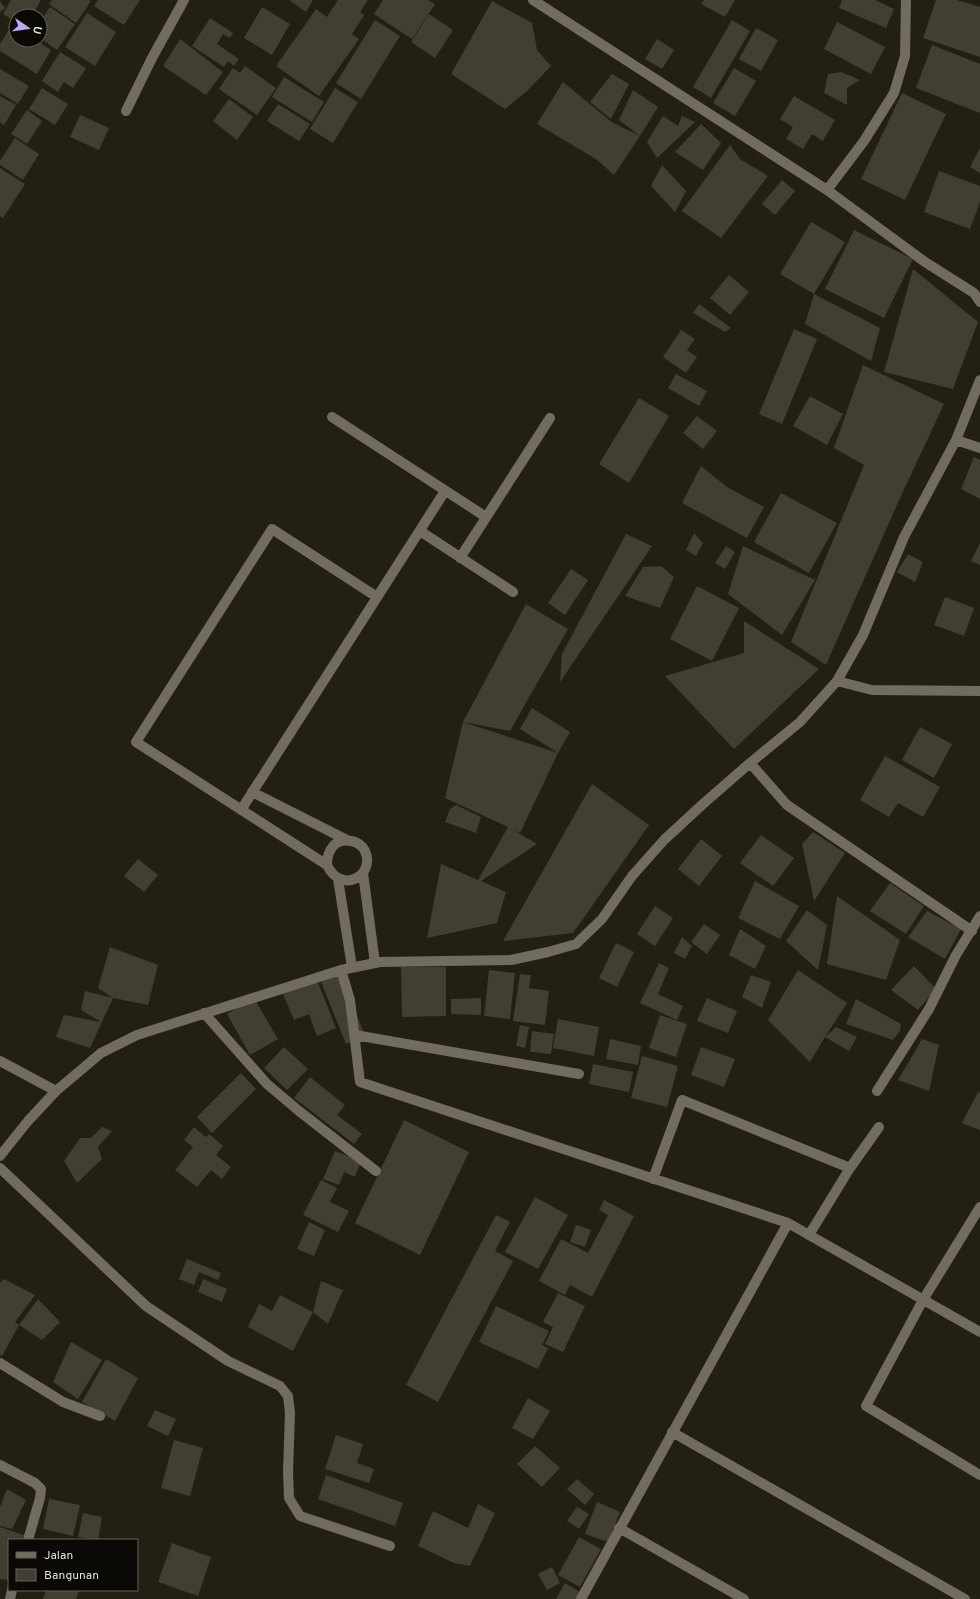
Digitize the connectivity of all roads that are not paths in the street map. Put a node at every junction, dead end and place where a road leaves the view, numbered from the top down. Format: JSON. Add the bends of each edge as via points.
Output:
{"nodes":[{"id":1,"x":184,"y":0,"type":"edge"},
{"id":2,"x":533,"y":0,"type":"edge"},
{"id":3,"x":906,"y":0,"type":"edge"},
{"id":4,"x":126,"y":111,"type":"dead end"},
{"id":5,"x":828,"y":190,"type":"junction"},
{"id":6,"x":980,"y":302,"type":"edge"},
{"id":7,"x":980,"y":380,"type":"edge"},
{"id":8,"x":332,"y":417,"type":"dead end"},
{"id":9,"x":550,"y":418,"type":"dead end"},
{"id":10,"x":956,"y":440,"type":"junction"},
{"id":11,"x":980,"y":448,"type":"edge"},
{"id":12,"x":446,"y":491,"type":"junction"},
{"id":13,"x":486,"y":517,"type":"junction"},
{"id":14,"x":420,"y":531,"type":"junction"},
{"id":15,"x":460,"y":558,"type":"junction"},
{"id":16,"x":512,"y":592,"type":"dead end"},
{"id":17,"x":377,"y":597,"type":"junction"},
{"id":18,"x":837,"y":681,"type":"junction"},
{"id":19,"x":980,"y":691,"type":"edge"},
{"id":20,"x":750,"y":763,"type":"junction"},
{"id":21,"x":252,"y":792,"type":"junction"},
{"id":22,"x":241,"y":810,"type":"junction"},
{"id":23,"x":347,"y":840,"type":"junction"},
{"id":24,"x":327,"y":865,"type":"junction"},
{"id":25,"x":363,"y":873,"type":"junction"},
{"id":26,"x":338,"y":878,"type":"junction"},
{"id":27,"x":980,"y":916,"type":"edge"},
{"id":28,"x":972,"y":931,"type":"junction"},
{"id":29,"x":375,"y":963,"type":"junction"},
{"id":30,"x":352,"y":967,"type":"junction"},
{"id":31,"x":341,"y":970,"type":"junction"},
{"id":32,"x":204,"y":1012,"type":"junction"},
{"id":33,"x":355,"y":1035,"type":"junction"},
{"id":34,"x":0,"y":1061,"type":"edge"},
{"id":35,"x":579,"y":1074,"type":"dead end"},
{"id":36,"x":56,"y":1091,"type":"junction"},
{"id":37,"x":877,"y":1091,"type":"dead end"},
{"id":38,"x":879,"y":1127,"type":"dead end"},
{"id":39,"x":0,"y":1156,"type":"edge"},
{"id":40,"x":0,"y":1168,"type":"edge"},
{"id":41,"x":850,"y":1168,"type":"junction"},
{"id":42,"x":376,"y":1171,"type":"dead end"},
{"id":43,"x":653,"y":1179,"type":"junction"},
{"id":44,"x":980,"y":1207,"type":"edge"},
{"id":45,"x":788,"y":1223,"type":"junction"},
{"id":46,"x":809,"y":1235,"type":"junction"},
{"id":47,"x":923,"y":1300,"type":"junction"},
{"id":48,"x":980,"y":1332,"type":"edge"},
{"id":49,"x":0,"y":1363,"type":"edge"},
{"id":50,"x":100,"y":1416,"type":"dead end"},
{"id":51,"x":672,"y":1432,"type":"junction"},
{"id":52,"x":0,"y":1465,"type":"edge"},
{"id":53,"x":980,"y":1475,"type":"edge"},
{"id":54,"x":619,"y":1528,"type":"junction"},
{"id":55,"x":28,"y":1539,"type":"edge"},
{"id":56,"x":390,"y":1546,"type":"dead end"},
{"id":57,"x":581,"y":1599,"type":"edge"},
{"id":58,"x":744,"y":1599,"type":"edge"},
{"id":59,"x":965,"y":1599,"type":"edge"}],
"edges":[{"from":1,"to":4,"type":"street"},
{"from":2,"to":5,"type":"street"},
{"from":3,"to":5,"type":"street","via":[[905,56],[894,93],[864,141]]},
{"from":5,"to":6,"type":"street","via":[[926,262],[974,293]]},
{"from":7,"to":10,"type":"street"},
{"from":8,"to":12,"type":"street"},
{"from":9,"to":13,"type":"street"},
{"from":10,"to":11,"type":"street"},
{"from":10,"to":18,"type":"street","via":[[904,537],[862,635]]},
{"from":12,"to":13,"type":"street"},
{"from":12,"to":14,"type":"street"},
{"from":13,"to":15,"type":"street"},
{"from":14,"to":15,"type":"street"},
{"from":14,"to":17,"type":"street"},
{"from":15,"to":16,"type":"street"},
{"from":17,"to":21,"type":"street"},
{"from":17,"to":22,"type":"street","via":[[272,529],[212,622],[136,742]]},
{"from":18,"to":19,"type":"street","via":[[872,690]]},
{"from":18,"to":20,"type":"street","via":[[800,722]]},
{"from":20,"to":28,"type":"street","via":[[787,805]]},
{"from":20,"to":29,"type":"street","via":[[664,840],[632,876],[602,919],[576,944],[511,960]]},
{"from":21,"to":22,"type":"street"},
{"from":21,"to":23,"type":"street"},
{"from":22,"to":24,"type":"street"},
{"from":23,"to":24,"type":"street","via":[[331,847]]},
{"from":23,"to":25,"type":"street","via":[[356,841],[363,847],[367,856],[367,865]]},
{"from":24,"to":26,"type":"street","via":[[331,873]]},
{"from":25,"to":26,"type":"street","via":[[352,880]]},
{"from":25,"to":29,"type":"street"},
{"from":26,"to":30,"type":"street"},
{"from":27,"to":28,"type":"street"},
{"from":28,"to":37,"type":"street","via":[[956,955],[929,1009]]},
{"from":29,"to":30,"type":"street"},
{"from":30,"to":31,"type":"street"},
{"from":31,"to":32,"type":"street"},
{"from":31,"to":33,"type":"street","via":[[350,1000]]},
{"from":32,"to":36,"type":"street","via":[[137,1034],[101,1053]]},
{"from":32,"to":42,"type":"street","via":[[267,1084]]},
{"from":33,"to":35,"type":"street"},
{"from":33,"to":43,"type":"street","via":[[360,1082]]},
{"from":34,"to":36,"type":"street"},
{"from":36,"to":39,"type":"street"},
{"from":38,"to":41,"type":"street"},
{"from":40,"to":56,"type":"street","via":[[146,1306],[228,1361],[280,1386],[288,1396],[290,1413],[289,1498],[300,1516]]},
{"from":41,"to":43,"type":"street","via":[[682,1100]]},
{"from":41,"to":46,"type":"street"},
{"from":43,"to":45,"type":"street"},
{"from":44,"to":47,"type":"street"},
{"from":45,"to":46,"type":"street"},
{"from":45,"to":51,"type":"street"},
{"from":46,"to":47,"type":"street"},
{"from":47,"to":48,"type":"street"},
{"from":47,"to":53,"type":"street","via":[[866,1406]]},
{"from":49,"to":50,"type":"street","via":[[63,1402]]},
{"from":51,"to":54,"type":"street"},
{"from":51,"to":59,"type":"street"},
{"from":52,"to":55,"type":"street","via":[[35,1483],[41,1490]]},
{"from":54,"to":57,"type":"street"},
{"from":54,"to":58,"type":"street"}]}
